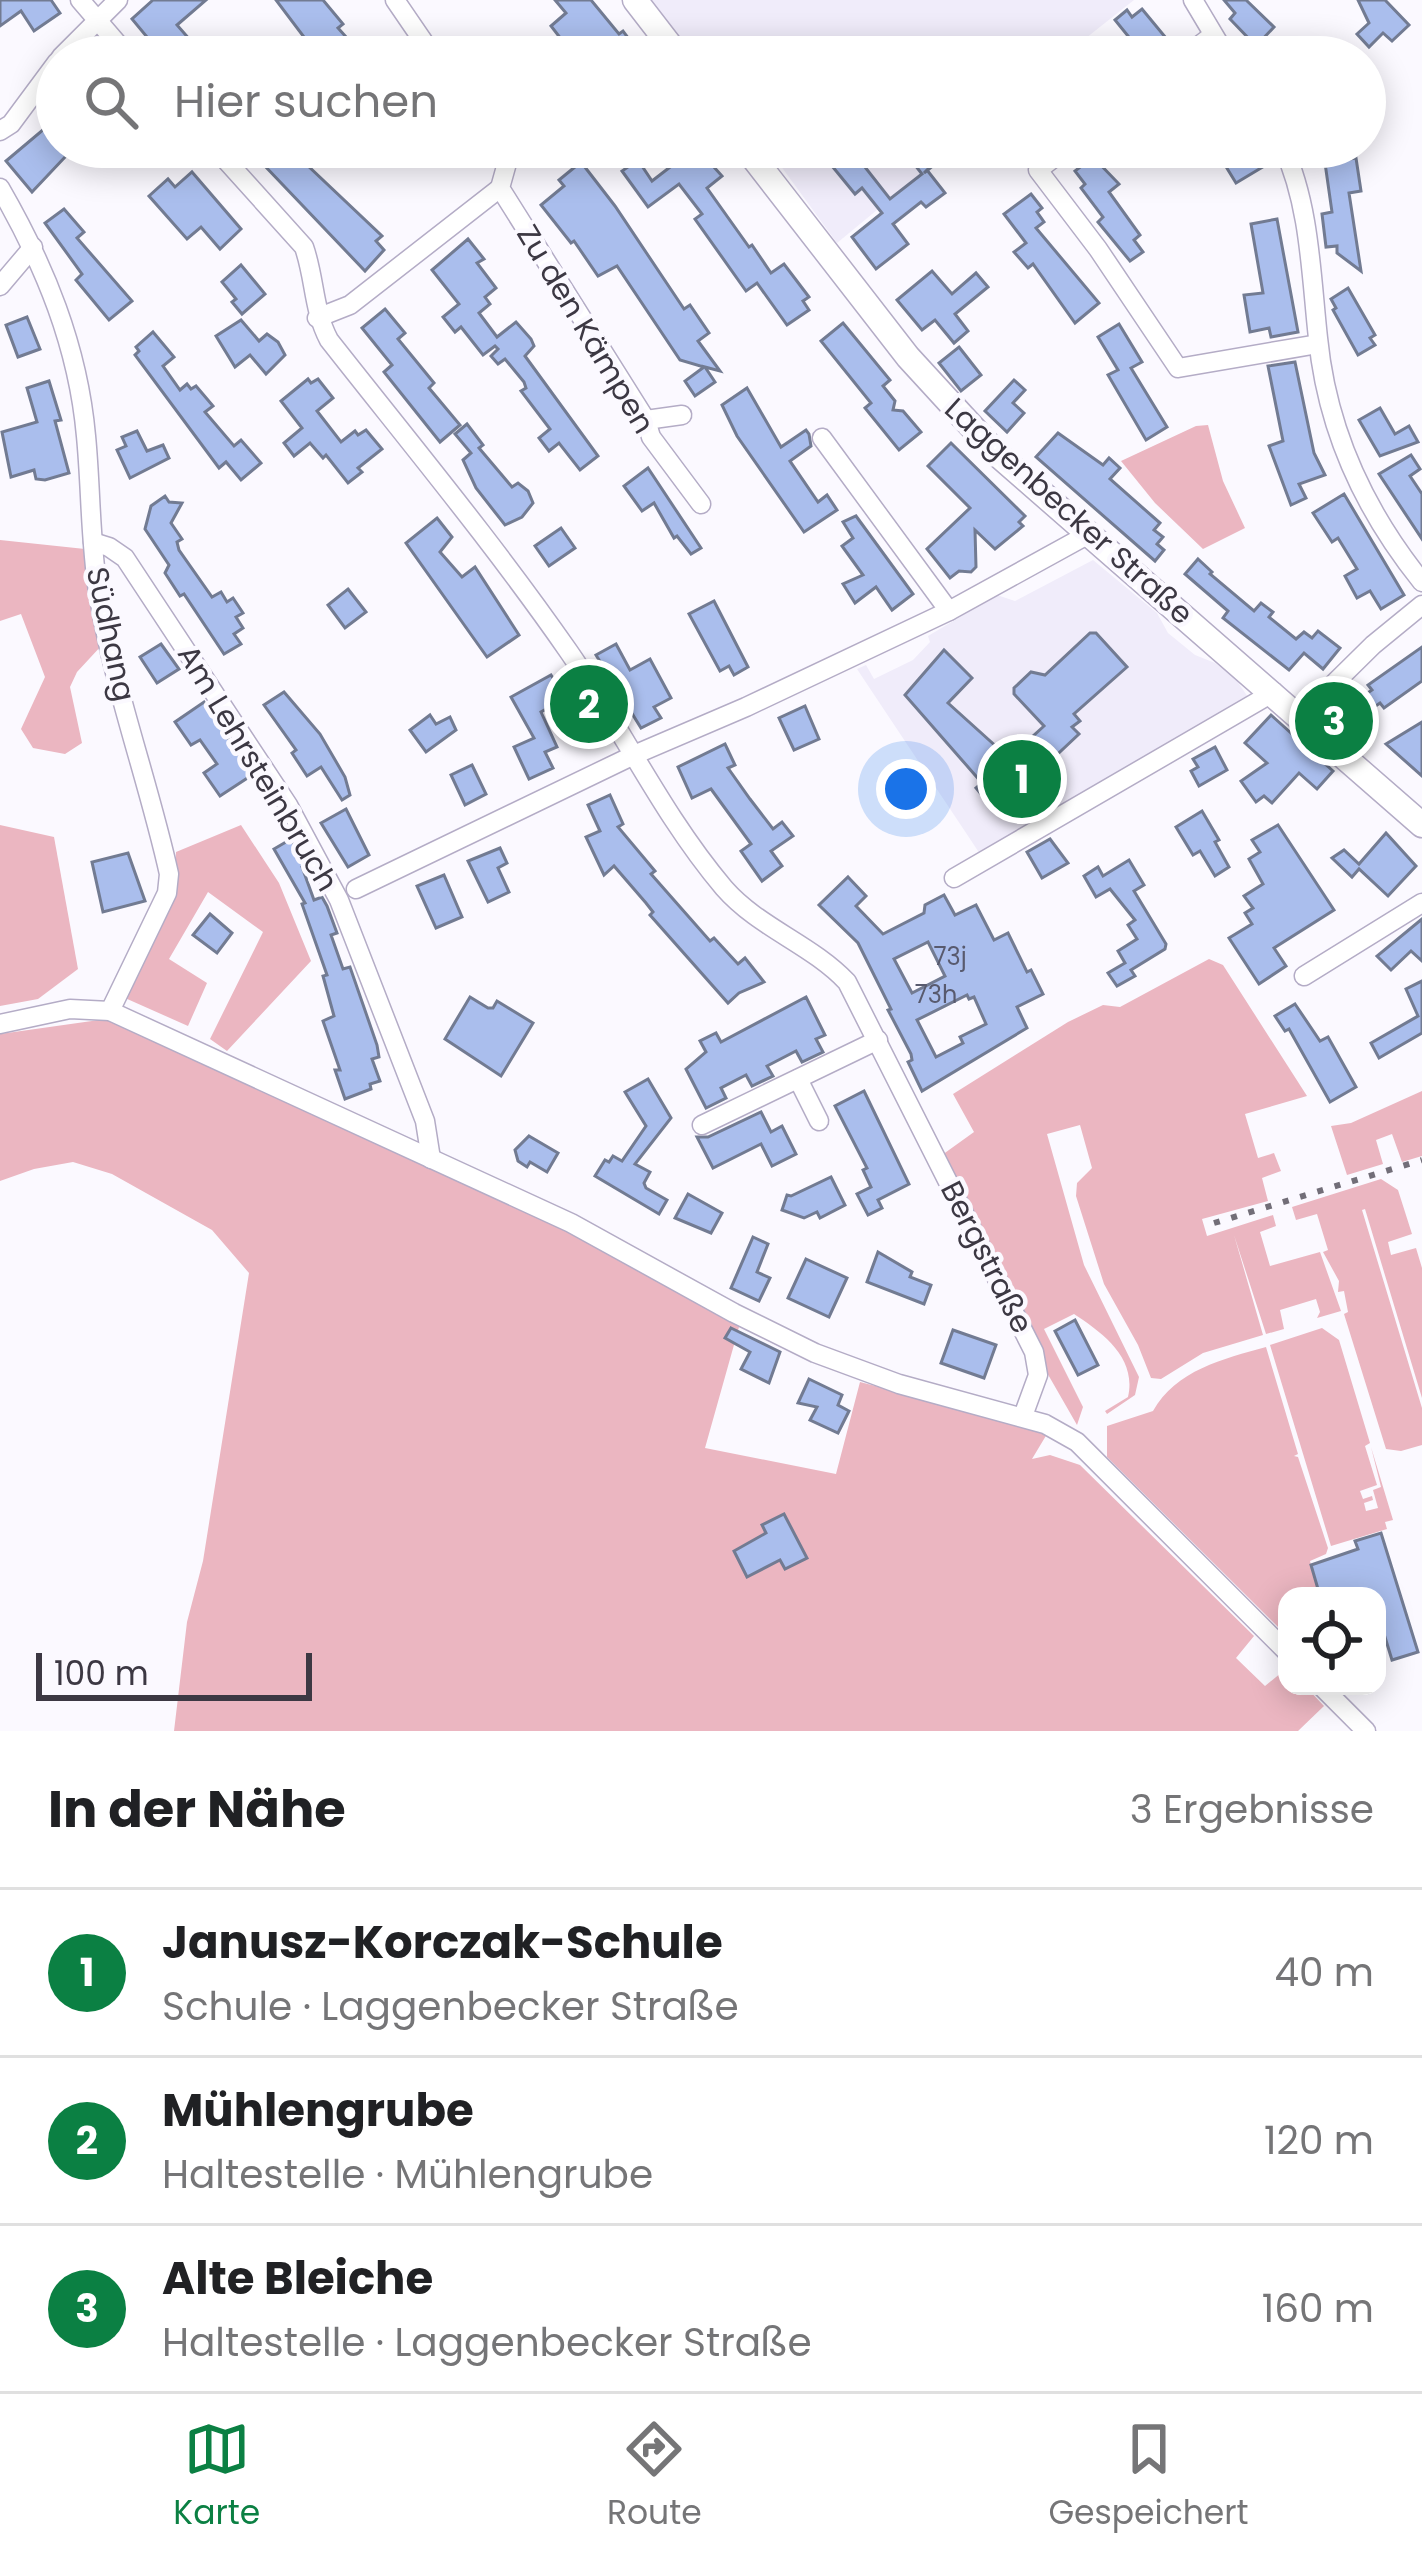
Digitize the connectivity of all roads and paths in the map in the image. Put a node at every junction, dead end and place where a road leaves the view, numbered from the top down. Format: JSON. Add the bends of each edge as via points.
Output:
{"nodes":[{"id":1,"x":80,"y":0,"type":"edge"},
{"id":2,"x":118,"y":0,"type":"edge"},
{"id":3,"x":395,"y":0,"type":"edge"},
{"id":4,"x":635,"y":0,"type":"edge"},
{"id":5,"x":1193,"y":0,"type":"edge"},
{"id":6,"x":95,"y":20,"type":"junction"},
{"id":7,"x":1213,"y":35,"type":"edge"},
{"id":8,"x":80,"y":36,"type":"edge"},
{"id":9,"x":110,"y":36,"type":"edge"},
{"id":10,"x":420,"y":36,"type":"edge"},
{"id":11,"x":663,"y":36,"type":"edge"},
{"id":12,"x":36,"y":90,"type":"edge"},
{"id":13,"x":0,"y":131,"type":"edge"},
{"id":14,"x":233,"y":168,"type":"edge"},
{"id":15,"x":505,"y":168,"type":"edge"},
{"id":16,"x":761,"y":168,"type":"edge"},
{"id":17,"x":1041,"y":168,"type":"edge"},
{"id":18,"x":1293,"y":168,"type":"edge"},
{"id":19,"x":0,"y":188,"type":"edge"},
{"id":20,"x":500,"y":188,"type":"junction"},
{"id":21,"x":33,"y":247,"type":"junction"},
{"id":22,"x":0,"y":286,"type":"edge"},
{"id":23,"x":317,"y":318,"type":"junction"},
{"id":24,"x":1318,"y":344,"type":"junction"},
{"id":25,"x":682,"y":416,"type":"dead end"},
{"id":26,"x":646,"y":420,"type":"junction"},
{"id":27,"x":822,"y":438,"type":"dead end"},
{"id":28,"x":701,"y":505,"type":"dead end"},
{"id":29,"x":1087,"y":535,"type":"junction"},
{"id":30,"x":93,"y":542,"type":"junction"},
{"id":31,"x":1422,"y":582,"type":"edge"},
{"id":32,"x":1422,"y":605,"type":"edge"},
{"id":33,"x":949,"y":611,"type":"junction"},
{"id":34,"x":1274,"y":692,"type":"junction"},
{"id":35,"x":1301,"y":716,"type":"junction"},
{"id":36,"x":634,"y":755,"type":"junction"},
{"id":37,"x":1422,"y":825,"type":"edge"},
{"id":38,"x":954,"y":878,"type":"dead end"},
{"id":39,"x":356,"y":889,"type":"dead end"},
{"id":40,"x":1422,"y":904,"type":"edge"},
{"id":41,"x":1304,"y":976,"type":"dead end"},
{"id":42,"x":110,"y":1011,"type":"junction"},
{"id":43,"x":0,"y":1024,"type":"edge"},
{"id":44,"x":878,"y":1040,"type":"junction"},
{"id":45,"x":798,"y":1079,"type":"junction"},
{"id":46,"x":819,"y":1121,"type":"dead end"},
{"id":47,"x":702,"y":1125,"type":"dead end"},
{"id":48,"x":431,"y":1159,"type":"junction"},
{"id":49,"x":1023,"y":1416,"type":"junction"},
{"id":50,"x":1278,"y":1643,"type":"edge"},
{"id":51,"x":1331,"y":1695,"type":"edge"},
{"id":52,"x":1366,"y":1731,"type":"edge"}],
"edges":[{"from":1,"to":6,"type":"street"},
{"from":2,"to":6,"type":"street"},
{"from":3,"to":10,"type":"street"},
{"from":4,"to":11,"type":"street"},
{"from":5,"to":7,"type":"street"},
{"from":6,"to":8,"type":"street"},
{"from":6,"to":9,"type":"street"},
{"from":12,"to":13,"type":"street"},
{"from":14,"to":23,"type":"street","via":[[304,247]]},
{"from":15,"to":20,"type":"street","name":"Zu den Kämpen"},
{"from":16,"to":29,"type":"street","name":"Laggenbecker Straße","via":[[938,392]]},
{"from":17,"to":24,"type":"street","via":[[1178,368]]},
{"from":18,"to":24,"type":"street"},
{"from":19,"to":21,"type":"street","name":"Südhang"},
{"from":20,"to":23,"type":"street","via":[[350,305]]},
{"from":20,"to":26,"type":"street","name":"Zu den Kämpen"},
{"from":21,"to":22,"type":"street"},
{"from":21,"to":30,"type":"street","name":"Südhang","via":[[58,304],[86,431]]},
{"from":23,"to":36,"type":"street","name":"Bergstraße","via":[[499,553]]},
{"from":24,"to":31,"type":"street","via":[[1354,476]]},
{"from":25,"to":26,"type":"street"},
{"from":26,"to":28,"type":"street","name":"Zu den Kämpen"},
{"from":27,"to":33,"type":"street"},
{"from":29,"to":33,"type":"street"},
{"from":29,"to":34,"type":"street","name":"Laggenbecker Straße"},
{"from":30,"to":42,"type":"street","name":"Südhang","via":[[98,592],[169,874]]},
{"from":30,"to":48,"type":"street","name":"Am Lehrsteinbruch","via":[[125,558],[288,805],[339,900],[425,1121]]},
{"from":32,"to":35,"type":"street"},
{"from":33,"to":36,"type":"street"},
{"from":34,"to":35,"type":"street","name":"Laggenbecker Straße"},
{"from":34,"to":38,"type":"street"},
{"from":35,"to":37,"type":"street","name":"Laggenbecker Straße"},
{"from":36,"to":39,"type":"street"},
{"from":36,"to":44,"type":"street","name":"Bergstraße","via":[[724,888],[824,958],[847,982]]},
{"from":40,"to":41,"type":"street"},
{"from":42,"to":43,"type":"street"},
{"from":42,"to":48,"type":"street"},
{"from":44,"to":45,"type":"street"},
{"from":44,"to":49,"type":"street","name":"Bergstraße","via":[[1034,1352],[1038,1375]]},
{"from":45,"to":46,"type":"street"},
{"from":45,"to":47,"type":"street"},
{"from":48,"to":49,"type":"street","via":[[571,1222],[815,1353]]},
{"from":49,"to":50,"type":"street","via":[[1077,1442]]},
{"from":51,"to":52,"type":"street"}]}
